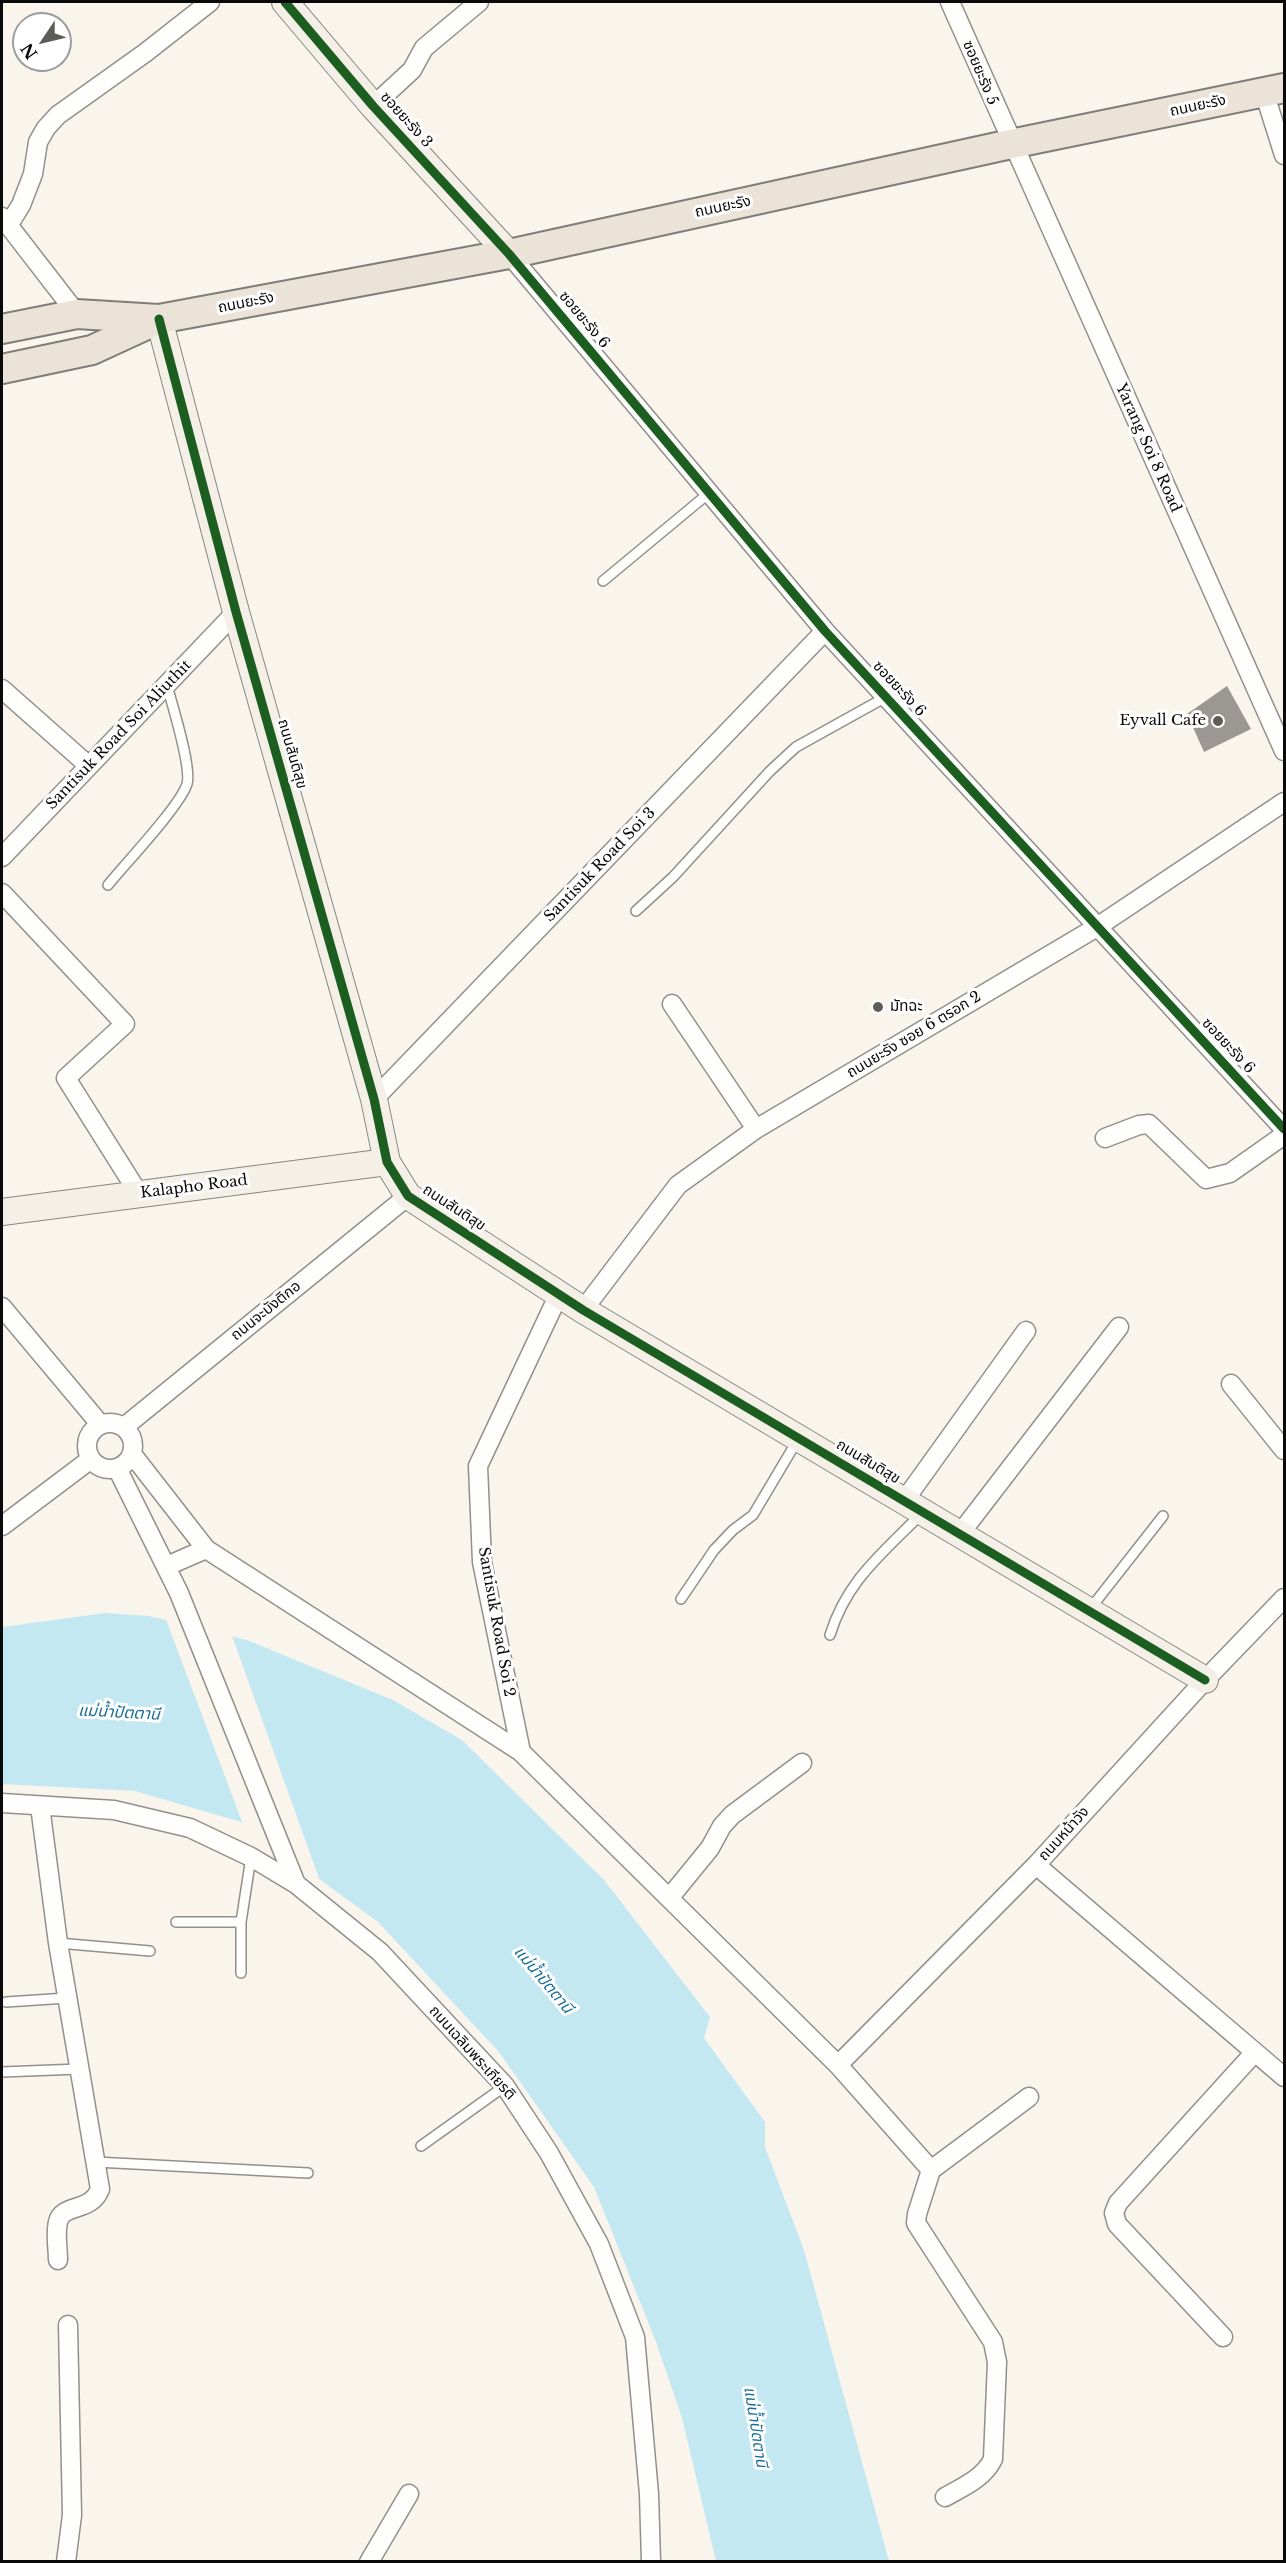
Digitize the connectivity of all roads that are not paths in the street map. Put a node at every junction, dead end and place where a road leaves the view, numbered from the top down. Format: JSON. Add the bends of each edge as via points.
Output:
{"nodes":[{"id":1,"x":210,"y":2,"type":"edge"},
{"id":2,"x":285,"y":2,"type":"edge"},
{"id":3,"x":950,"y":2,"type":"edge"},
{"id":4,"x":473,"y":3,"type":"edge"},
{"id":5,"x":1274,"y":90,"type":"edge"},
{"id":6,"x":373,"y":106,"type":"junction"},
{"id":7,"x":1011,"y":144,"type":"junction"},
{"id":8,"x":1284,"y":155,"type":"edge"},
{"id":9,"x":5,"y":221,"type":"edge"},
{"id":10,"x":509,"y":254,"type":"junction"},
{"id":11,"x":78,"y":314,"type":"junction"},
{"id":12,"x":159,"y":319,"type":"junction"},
{"id":13,"x":2,"y":329,"type":"edge"},
{"id":14,"x":2,"y":369,"type":"edge"},
{"id":15,"x":709,"y":493,"type":"junction"},
{"id":16,"x":603,"y":581,"type":"dead end"},
{"id":17,"x":236,"y":612,"type":"junction"},
{"id":18,"x":825,"y":631,"type":"junction"},
{"id":19,"x":166,"y":685,"type":"junction"},
{"id":20,"x":2,"y":688,"type":"edge"},
{"id":21,"x":886,"y":697,"type":"junction"},
{"id":22,"x":1284,"y":752,"type":"edge"},
{"id":23,"x":89,"y":766,"type":"junction"},
{"id":24,"x":1284,"y":802,"type":"edge"},
{"id":25,"x":2,"y":857,"type":"edge"},
{"id":26,"x":108,"y":885,"type":"dead end"},
{"id":27,"x":2,"y":893,"type":"edge"},
{"id":28,"x":636,"y":911,"type":"dead end"},
{"id":29,"x":1097,"y":927,"type":"junction"},
{"id":30,"x":672,"y":1004,"type":"dead end"},
{"id":31,"x":374,"y":1099,"type":"junction"},
{"id":32,"x":756,"y":1129,"type":"junction"},
{"id":33,"x":1284,"y":1129,"type":"edge"},
{"id":34,"x":1284,"y":1135,"type":"edge"},
{"id":35,"x":1105,"y":1138,"type":"dead end"},
{"id":36,"x":387,"y":1162,"type":"junction"},
{"id":37,"x":140,"y":1194,"type":"junction"},
{"id":38,"x":408,"y":1196,"type":"junction"},
{"id":39,"x":2,"y":1212,"type":"edge"},
{"id":40,"x":559,"y":1294,"type":"junction"},
{"id":41,"x":2,"y":1307,"type":"edge"},
{"id":42,"x":583,"y":1310,"type":"junction"},
{"id":43,"x":1119,"y":1327,"type":"dead end"},
{"id":44,"x":1026,"y":1330,"type":"dead end"},
{"id":45,"x":1231,"y":1384,"type":"dead end"},
{"id":46,"x":100,"y":1424,"type":"junction"},
{"id":47,"x":124,"y":1427,"type":"junction"},
{"id":48,"x":798,"y":1439,"type":"junction"},
{"id":49,"x":1284,"y":1450,"type":"edge"},
{"id":50,"x":132,"y":1454,"type":"junction"},
{"id":51,"x":91,"y":1459,"type":"junction"},
{"id":52,"x":117,"y":1468,"type":"junction"},
{"id":53,"x":913,"y":1506,"type":"junction"},
{"id":54,"x":1163,"y":1516,"type":"dead end"},
{"id":55,"x":2,"y":1526,"type":"edge"},
{"id":56,"x":959,"y":1534,"type":"junction"},
{"id":57,"x":206,"y":1549,"type":"junction"},
{"id":58,"x":167,"y":1566,"type":"junction"},
{"id":59,"x":1284,"y":1598,"type":"edge"},
{"id":60,"x":681,"y":1599,"type":"dead end"},
{"id":61,"x":1088,"y":1611,"type":"junction"},
{"id":62,"x":830,"y":1635,"type":"dead end"},
{"id":63,"x":1205,"y":1680,"type":"junction"},
{"id":64,"x":521,"y":1752,"type":"junction"},
{"id":65,"x":802,"y":1763,"type":"dead end"},
{"id":66,"x":2,"y":1803,"type":"edge"},
{"id":67,"x":39,"y":1806,"type":"junction"},
{"id":68,"x":251,"y":1857,"type":"junction"},
{"id":69,"x":1036,"y":1865,"type":"junction"},
{"id":70,"x":296,"y":1884,"type":"junction"},
{"id":71,"x":670,"y":1897,"type":"junction"},
{"id":72,"x":176,"y":1922,"type":"dead end"},
{"id":73,"x":241,"y":1922,"type":"junction"},
{"id":74,"x":58,"y":1943,"type":"junction"},
{"id":75,"x":150,"y":1951,"type":"dead end"},
{"id":76,"x":241,"y":1973,"type":"dead end"},
{"id":77,"x":67,"y":1998,"type":"junction"},
{"id":78,"x":6,"y":2002,"type":"dead end"},
{"id":79,"x":1255,"y":2052,"type":"junction"},
{"id":80,"x":838,"y":2065,"type":"junction"},
{"id":81,"x":80,"y":2070,"type":"junction"},
{"id":82,"x":2,"y":2072,"type":"edge"},
{"id":83,"x":1284,"y":2077,"type":"edge"},
{"id":84,"x":505,"y":2086,"type":"junction"},
{"id":85,"x":1029,"y":2097,"type":"dead end"},
{"id":86,"x":421,"y":2146,"type":"dead end"},
{"id":87,"x":96,"y":2162,"type":"junction"},
{"id":88,"x":931,"y":2170,"type":"junction"},
{"id":89,"x":308,"y":2174,"type":"dead end"},
{"id":90,"x":58,"y":2260,"type":"dead end"},
{"id":91,"x":68,"y":2325,"type":"dead end"},
{"id":92,"x":1223,"y":2337,"type":"dead end"},
{"id":93,"x":409,"y":2494,"type":"dead end"},
{"id":94,"x":945,"y":2497,"type":"dead end"},
{"id":95,"x":66,"y":2562,"type":"edge"},
{"id":96,"x":369,"y":2562,"type":"edge"},
{"id":97,"x":651,"y":2562,"type":"edge"}],
"edges":[{"from":1,"to":9,"type":"street","via":[[58,115],[38,142],[33,174],[21,206]]},
{"from":2,"to":6,"type":"street","name":"ซอยยะรัง 3"},
{"from":3,"to":7,"type":"street","name":"ซอยยะรัง 5"},
{"from":4,"to":6,"type":"street","via":[[424,48],[411,70]]},
{"from":5,"to":7,"type":"main road","name":"ถนนยะรัง"},
{"from":5,"to":8,"type":"street"},
{"from":6,"to":10,"type":"street","name":"ซอยยะรัง 3"},
{"from":7,"to":10,"type":"main road","name":"ถนนยะรัง"},
{"from":7,"to":22,"type":"street","name":"Yarang Soi 8 Road"},
{"from":9,"to":11,"type":"street"},
{"from":10,"to":12,"type":"main road","name":"ถนนยะรัง"},
{"from":10,"to":15,"type":"street","name":"ซอยยะรัง 6"},
{"from":11,"to":12,"type":"main road","name":"ถนนยะรัง"},
{"from":11,"to":13,"type":"main road","name":"ถนนยะรัง"},
{"from":12,"to":14,"type":"main road","name":"ถนนยะรัง","via":[[92,350]]},
{"from":12,"to":17,"type":"street","name":"ถนนสันติสุข"},
{"from":15,"to":16,"type":"lane"},
{"from":15,"to":18,"type":"street","name":"ซอยยะรัง 6"},
{"from":17,"to":19,"type":"street","name":"Santisuk Road Soi Aliuthit"},
{"from":17,"to":31,"type":"street","name":"ถนนสันติสุข"},
{"from":18,"to":21,"type":"street","name":"ซอยยะรัง 6"},
{"from":18,"to":31,"type":"street","name":"Santisuk Road Soi 3"},
{"from":19,"to":23,"type":"street","name":"Santisuk Road Soi Aliuthit"},
{"from":19,"to":26,"type":"lane","via":[[187,766],[187,784]]},
{"from":20,"to":23,"type":"street"},
{"from":21,"to":28,"type":"lane","via":[[796,747]]},
{"from":21,"to":29,"type":"street","name":"ซอยยะรัง 6"},
{"from":23,"to":25,"type":"street","name":"Santisuk Road Soi Aliuthit"},
{"from":24,"to":29,"type":"street","name":"ถนนยะรัง ซอย 6 ตรอก 2"},
{"from":27,"to":37,"type":"street","via":[[125,1024],[66,1078]]},
{"from":29,"to":32,"type":"street","name":"ถนนยะรัง ซอย 6 ตรอก 2"},
{"from":29,"to":33,"type":"street","name":"ซอยยะรัง 6"},
{"from":30,"to":32,"type":"street"},
{"from":31,"to":36,"type":"street","name":"ถนนสันติสุข"},
{"from":32,"to":42,"type":"street","name":"ถนนยะรัง ซอย 6 ตรอก 2","via":[[678,1185]]},
{"from":34,"to":35,"type":"street","via":[[1230,1173],[1206,1179],[1149,1124]]},
{"from":36,"to":37,"type":"street","name":"Kalapho Road"},
{"from":36,"to":38,"type":"street","name":"ถนนสันติสุข"},
{"from":37,"to":39,"type":"street","name":"Kalapho Road"},
{"from":38,"to":40,"type":"street","name":"ถนนสันติสุข"},
{"from":38,"to":47,"type":"street","name":"ถนนจะบังติกอ"},
{"from":40,"to":42,"type":"street","name":"ถนนสันติสุข"},
{"from":40,"to":64,"type":"street","name":"Santisuk Road Soi 2","via":[[478,1466],[482,1562]]},
{"from":41,"to":46,"type":"street"},
{"from":42,"to":48,"type":"street","name":"ถนนสันติสุข"},
{"from":43,"to":56,"type":"street"},
{"from":44,"to":53,"type":"street"},
{"from":45,"to":49,"type":"street"},
{"from":46,"to":47,"type":"street"},
{"from":46,"to":51,"type":"street","via":[[87,1444]]},
{"from":47,"to":50,"type":"street","via":[[132,1439]]},
{"from":48,"to":53,"type":"street","name":"ถนนสันติสุข"},
{"from":48,"to":60,"type":"lane","via":[[758,1509],[714,1550]]},
{"from":50,"to":52,"type":"street"},
{"from":50,"to":57,"type":"street"},
{"from":51,"to":52,"type":"street","via":[[103,1468]]},
{"from":51,"to":55,"type":"street"},
{"from":52,"to":58,"type":"street"},
{"from":53,"to":56,"type":"street","name":"ถนนสันติสุข"},
{"from":53,"to":62,"type":"lane","via":[[852,1586],[837,1612]]},
{"from":54,"to":61,"type":"lane"},
{"from":56,"to":61,"type":"street","name":"ถนนสันติสุข"},
{"from":57,"to":58,"type":"street"},
{"from":57,"to":64,"type":"street"},
{"from":58,"to":70,"type":"street"},
{"from":59,"to":63,"type":"street","name":"ถนนหน้าวัง"},
{"from":61,"to":63,"type":"street","name":"ถนนสันติสุข"},
{"from":63,"to":69,"type":"street","name":"ถนนหน้าวัง"},
{"from":64,"to":71,"type":"street"},
{"from":65,"to":71,"type":"street","via":[[732,1815]]},
{"from":66,"to":67,"type":"street","name":"ถนนเฉลิมพระเกียรติ"},
{"from":67,"to":68,"type":"street","name":"ถนนเฉลิมพระเกียรติ","via":[[114,1810],[190,1828]]},
{"from":67,"to":74,"type":"street"},
{"from":68,"to":70,"type":"street","name":"ถนนเฉลิมพระเกียรติ"},
{"from":68,"to":73,"type":"lane"},
{"from":69,"to":79,"type":"street"},
{"from":69,"to":80,"type":"street","name":"ถนนหน้าวัง"},
{"from":70,"to":84,"type":"street","name":"ถนนเฉลิมพระเกียรติ","via":[[380,1952]]},
{"from":71,"to":80,"type":"street"},
{"from":72,"to":73,"type":"lane"},
{"from":73,"to":76,"type":"lane"},
{"from":74,"to":75,"type":"lane"},
{"from":74,"to":77,"type":"street"},
{"from":77,"to":78,"type":"lane"},
{"from":77,"to":81,"type":"street"},
{"from":79,"to":83,"type":"street"},
{"from":79,"to":92,"type":"street","via":[[1118,2203],[1114,2213],[1117,2224]]},
{"from":80,"to":88,"type":"street"},
{"from":81,"to":82,"type":"lane"},
{"from":81,"to":87,"type":"street"},
{"from":84,"to":86,"type":"lane"},
{"from":84,"to":97,"type":"street","name":"ถนนเฉลิมพระเกียรติ","via":[[549,2153],[599,2244],[634,2337],[650,2494]]},
{"from":85,"to":88,"type":"street"},
{"from":87,"to":89,"type":"lane"},
{"from":87,"to":90,"type":"street","via":[[98,2196],[89,2204],[68,2210],[58,2220]]},
{"from":88,"to":94,"type":"street","via":[[916,2223],[993,2342],[998,2362],[993,2459],[977,2478]]},
{"from":91,"to":95,"type":"street","via":[[72,2515]]},
{"from":93,"to":96,"type":"street"}]}
